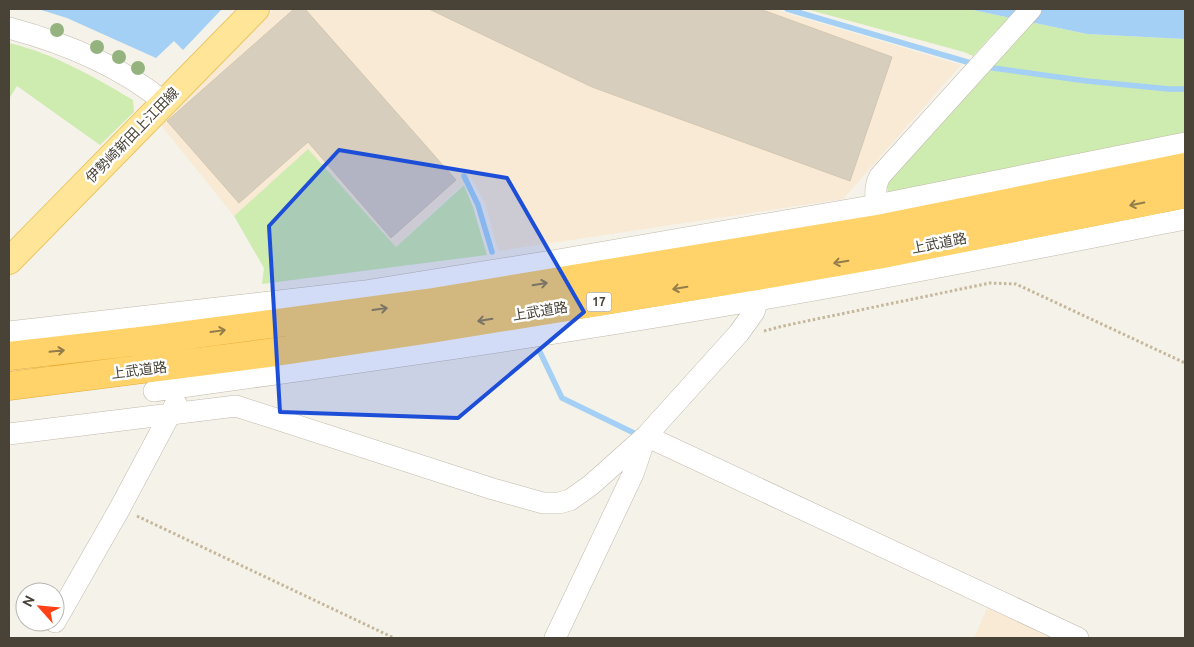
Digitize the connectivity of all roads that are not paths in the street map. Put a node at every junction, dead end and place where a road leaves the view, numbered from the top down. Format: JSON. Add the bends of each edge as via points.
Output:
{"nodes":[{"id":1,"x":256,"y":9,"type":"edge"},
{"id":2,"x":1031,"y":9,"type":"edge"},
{"id":3,"x":9,"y":28,"type":"edge"},
{"id":4,"x":164,"y":102,"type":"junction"},
{"id":5,"x":1185,"y":143,"type":"edge"},
{"id":6,"x":1185,"y":167,"type":"edge"},
{"id":7,"x":1185,"y":194,"type":"edge"},
{"id":8,"x":1185,"y":219,"type":"edge"},
{"id":9,"x":883,"y":241,"type":"junction"},
{"id":10,"x":9,"y":261,"type":"edge"},
{"id":11,"x":758,"y":300,"type":"junction"},
{"id":12,"x":148,"y":329,"type":"junction"},
{"id":13,"x":9,"y":332,"type":"edge"},
{"id":14,"x":9,"y":356,"type":"edge"},
{"id":15,"x":269,"y":364,"type":"junction"},
{"id":16,"x":9,"y":386,"type":"edge"},
{"id":17,"x":176,"y":388,"type":"junction"},
{"id":18,"x":154,"y":391,"type":"dead end"},
{"id":19,"x":170,"y":413,"type":"junction"},
{"id":20,"x":9,"y":434,"type":"edge"},
{"id":21,"x":646,"y":436,"type":"junction"},
{"id":22,"x":65,"y":604,"type":"edge"},
{"id":23,"x":555,"y":638,"type":"edge"},
{"id":24,"x":1078,"y":638,"type":"edge"}],
"edges":[{"from":1,"to":4,"type":"main road","name":"伊勢崎新田上江田線"},
{"from":2,"to":9,"type":"street","via":[[876,182]]},
{"from":3,"to":4,"type":"street","via":[[82,52],[116,69]]},
{"from":4,"to":10,"type":"main road","name":"伊勢崎新田上江田線"},
{"from":5,"to":9,"type":"street"},
{"from":6,"to":9,"type":"highway","name":"上武道路","number":"17"},
{"from":7,"to":9,"type":"highway","name":"上武道路","number":"17","one_way":true},
{"from":8,"to":9,"type":"street"},
{"from":9,"to":11,"type":"street"},
{"from":9,"to":12,"type":"highway","name":"上武道路","number":"17","via":[[427,303]]},
{"from":9,"to":15,"type":"highway","name":"上武道路","number":"17","one_way":true},
{"from":11,"to":15,"type":"street","via":[[546,335]]},
{"from":11,"to":21,"type":"street","via":[[754,312],[739,333]]},
{"from":12,"to":13,"type":"street"},
{"from":14,"to":12,"type":"highway","name":"上武道路","number":"17","one_way":true},
{"from":15,"to":16,"type":"highway","name":"上武道路","number":"17"},
{"from":15,"to":17,"type":"street"},
{"from":17,"to":18,"type":"street"},
{"from":17,"to":19,"type":"street","via":[[176,402]]},
{"from":19,"to":20,"type":"street"},
{"from":19,"to":21,"type":"street","via":[[236,406],[543,503],[559,503],[576,496]]},
{"from":19,"to":22,"type":"street"},
{"from":21,"to":23,"type":"street","via":[[633,474]]},
{"from":21,"to":24,"type":"street"}]}
